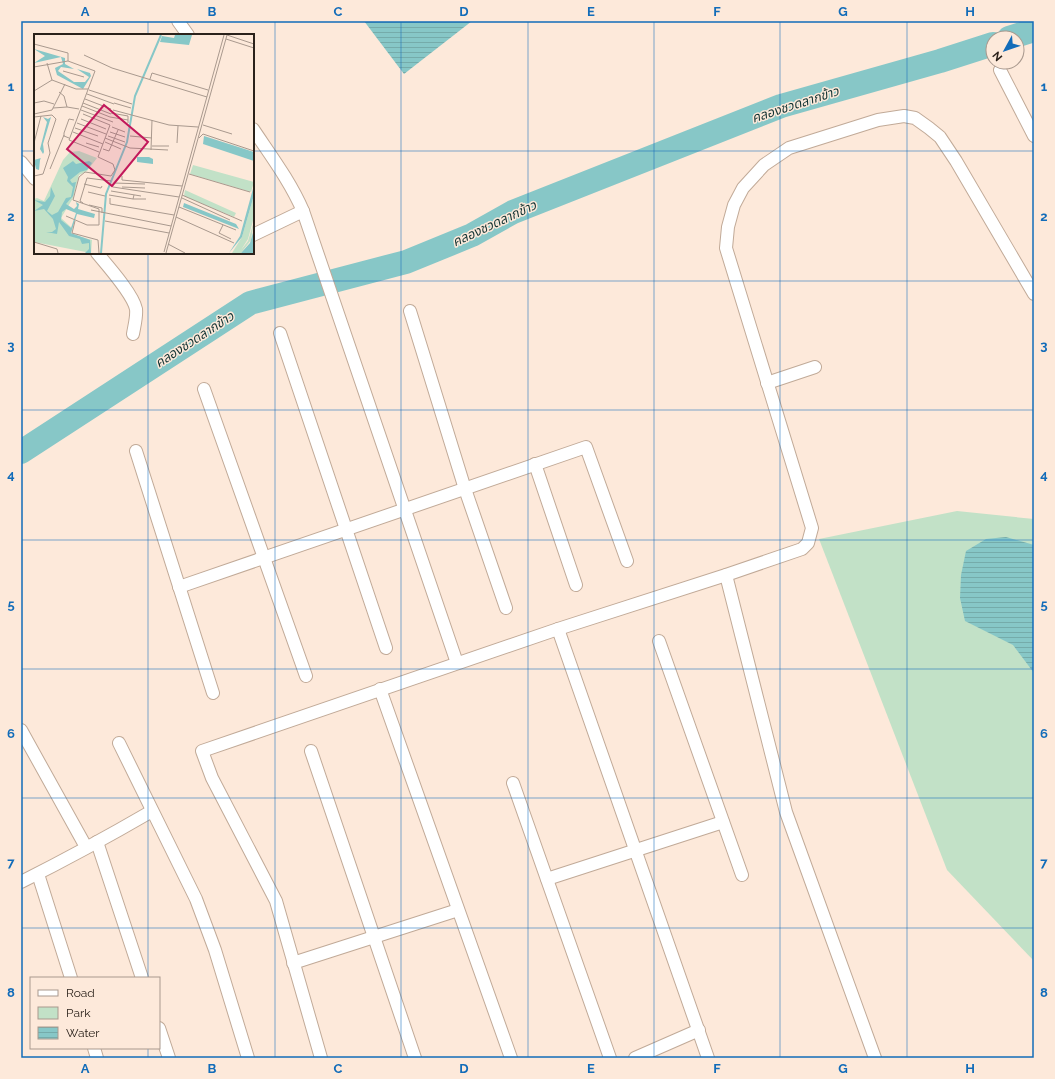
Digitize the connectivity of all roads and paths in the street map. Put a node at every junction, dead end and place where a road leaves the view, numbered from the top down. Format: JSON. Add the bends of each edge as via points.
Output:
{"nodes":[{"id":1,"x":178,"y":21,"type":"edge"},
{"id":2,"x":187,"y":34,"type":"edge"},
{"id":3,"x":1000,"y":70,"type":"dead end"},
{"id":4,"x":254,"y":130,"type":"edge"},
{"id":5,"x":1034,"y":136,"type":"edge"},
{"id":6,"x":21,"y":162,"type":"edge"},
{"id":7,"x":34,"y":177,"type":"edge"},
{"id":8,"x":303,"y":211,"type":"junction"},
{"id":9,"x":254,"y":235,"type":"edge"},
{"id":10,"x":98,"y":254,"type":"edge"},
{"id":11,"x":1034,"y":294,"type":"edge"},
{"id":12,"x":410,"y":311,"type":"dead end"},
{"id":13,"x":280,"y":333,"type":"dead end"},
{"id":14,"x":133,"y":334,"type":"dead end"},
{"id":15,"x":815,"y":367,"type":"dead end"},
{"id":16,"x":767,"y":383,"type":"junction"},
{"id":17,"x":204,"y":389,"type":"dead end"},
{"id":18,"x":136,"y":451,"type":"dead end"},
{"id":19,"x":535,"y":464,"type":"junction"},
{"id":20,"x":464,"y":489,"type":"junction"},
{"id":21,"x":404,"y":509,"type":"junction"},
{"id":22,"x":346,"y":529,"type":"junction"},
{"id":23,"x":264,"y":557,"type":"junction"},
{"id":24,"x":627,"y":560,"type":"dead end"},
{"id":25,"x":726,"y":576,"type":"junction"},
{"id":26,"x":576,"y":585,"type":"dead end"},
{"id":27,"x":179,"y":587,"type":"junction"},
{"id":28,"x":506,"y":608,"type":"dead end"},
{"id":29,"x":558,"y":629,"type":"junction"},
{"id":30,"x":659,"y":641,"type":"dead end"},
{"id":31,"x":386,"y":648,"type":"dead end"},
{"id":32,"x":457,"y":663,"type":"junction"},
{"id":33,"x":306,"y":676,"type":"dead end"},
{"id":34,"x":380,"y":689,"type":"junction"},
{"id":35,"x":213,"y":693,"type":"dead end"},
{"id":36,"x":21,"y":730,"type":"edge"},
{"id":37,"x":119,"y":743,"type":"dead end"},
{"id":38,"x":311,"y":751,"type":"dead end"},
{"id":39,"x":513,"y":783,"type":"dead end"},
{"id":40,"x":152,"y":811,"type":"junction"},
{"id":41,"x":723,"y":822,"type":"junction"},
{"id":42,"x":92,"y":845,"type":"junction"},
{"id":43,"x":636,"y":850,"type":"junction"},
{"id":44,"x":38,"y":874,"type":"junction"},
{"id":45,"x":742,"y":875,"type":"dead end"},
{"id":46,"x":22,"y":879,"type":"edge"},
{"id":47,"x":547,"y":879,"type":"junction"},
{"id":48,"x":458,"y":910,"type":"junction"},
{"id":49,"x":374,"y":937,"type":"junction"},
{"id":50,"x":294,"y":962,"type":"junction"},
{"id":51,"x":71,"y":977,"type":"edge"},
{"id":52,"x":142,"y":977,"type":"edge"},
{"id":53,"x":698,"y":1030,"type":"junction"},
{"id":54,"x":160,"y":1031,"type":"edge"},
{"id":55,"x":169,"y":1058,"type":"edge"},
{"id":56,"x":248,"y":1058,"type":"edge"},
{"id":57,"x":321,"y":1058,"type":"edge"},
{"id":58,"x":415,"y":1058,"type":"edge"},
{"id":59,"x":511,"y":1058,"type":"edge"},
{"id":60,"x":610,"y":1058,"type":"edge"},
{"id":61,"x":635,"y":1058,"type":"edge"},
{"id":62,"x":708,"y":1058,"type":"edge"},
{"id":63,"x":875,"y":1058,"type":"edge"}],
"edges":[{"from":1,"to":2,"type":"street"},
{"from":3,"to":5,"type":"street"},
{"from":4,"to":8,"type":"street","via":[[293,190]]},
{"from":6,"to":7,"type":"street"},
{"from":8,"to":9,"type":"street"},
{"from":8,"to":21,"type":"street"},
{"from":10,"to":14,"type":"street","via":[[133,302],[136,310]]},
{"from":11,"to":16,"type":"street","via":[[956,161],[940,138],[915,118],[890,117],[789,148],[764,165],[743,188],[734,205],[726,248]]},
{"from":12,"to":20,"type":"street"},
{"from":13,"to":22,"type":"street"},
{"from":15,"to":16,"type":"street"},
{"from":16,"to":25,"type":"street","via":[[812,528],[808,542],[802,548]]},
{"from":17,"to":23,"type":"street"},
{"from":18,"to":27,"type":"street"},
{"from":19,"to":20,"type":"street"},
{"from":19,"to":24,"type":"street","via":[[586,447]]},
{"from":19,"to":26,"type":"street"},
{"from":20,"to":21,"type":"street"},
{"from":20,"to":28,"type":"street"},
{"from":21,"to":22,"type":"street"},
{"from":21,"to":32,"type":"street"},
{"from":22,"to":23,"type":"street"},
{"from":22,"to":31,"type":"street"},
{"from":23,"to":27,"type":"street"},
{"from":23,"to":33,"type":"street"},
{"from":25,"to":29,"type":"street"},
{"from":25,"to":63,"type":"street","via":[[786,812]]},
{"from":27,"to":35,"type":"street"},
{"from":29,"to":32,"type":"street"},
{"from":29,"to":43,"type":"street"},
{"from":30,"to":41,"type":"street"},
{"from":32,"to":34,"type":"street"},
{"from":34,"to":48,"type":"street"},
{"from":34,"to":50,"type":"street","via":[[202,751],[212,778],[276,901]]},
{"from":36,"to":42,"type":"street"},
{"from":37,"to":40,"type":"street"},
{"from":38,"to":49,"type":"street"},
{"from":39,"to":47,"type":"street"},
{"from":40,"to":42,"type":"street"},
{"from":40,"to":56,"type":"street","via":[[199,906],[216,950]]},
{"from":41,"to":43,"type":"street"},
{"from":41,"to":45,"type":"street"},
{"from":42,"to":44,"type":"street"},
{"from":42,"to":52,"type":"street"},
{"from":43,"to":47,"type":"street"},
{"from":43,"to":53,"type":"street"},
{"from":44,"to":46,"type":"street"},
{"from":44,"to":51,"type":"street"},
{"from":47,"to":60,"type":"street"},
{"from":48,"to":49,"type":"street"},
{"from":48,"to":59,"type":"street"},
{"from":49,"to":50,"type":"street"},
{"from":49,"to":58,"type":"street"},
{"from":50,"to":57,"type":"street"},
{"from":53,"to":61,"type":"street"},
{"from":53,"to":62,"type":"street"},
{"from":54,"to":55,"type":"street"}]}
